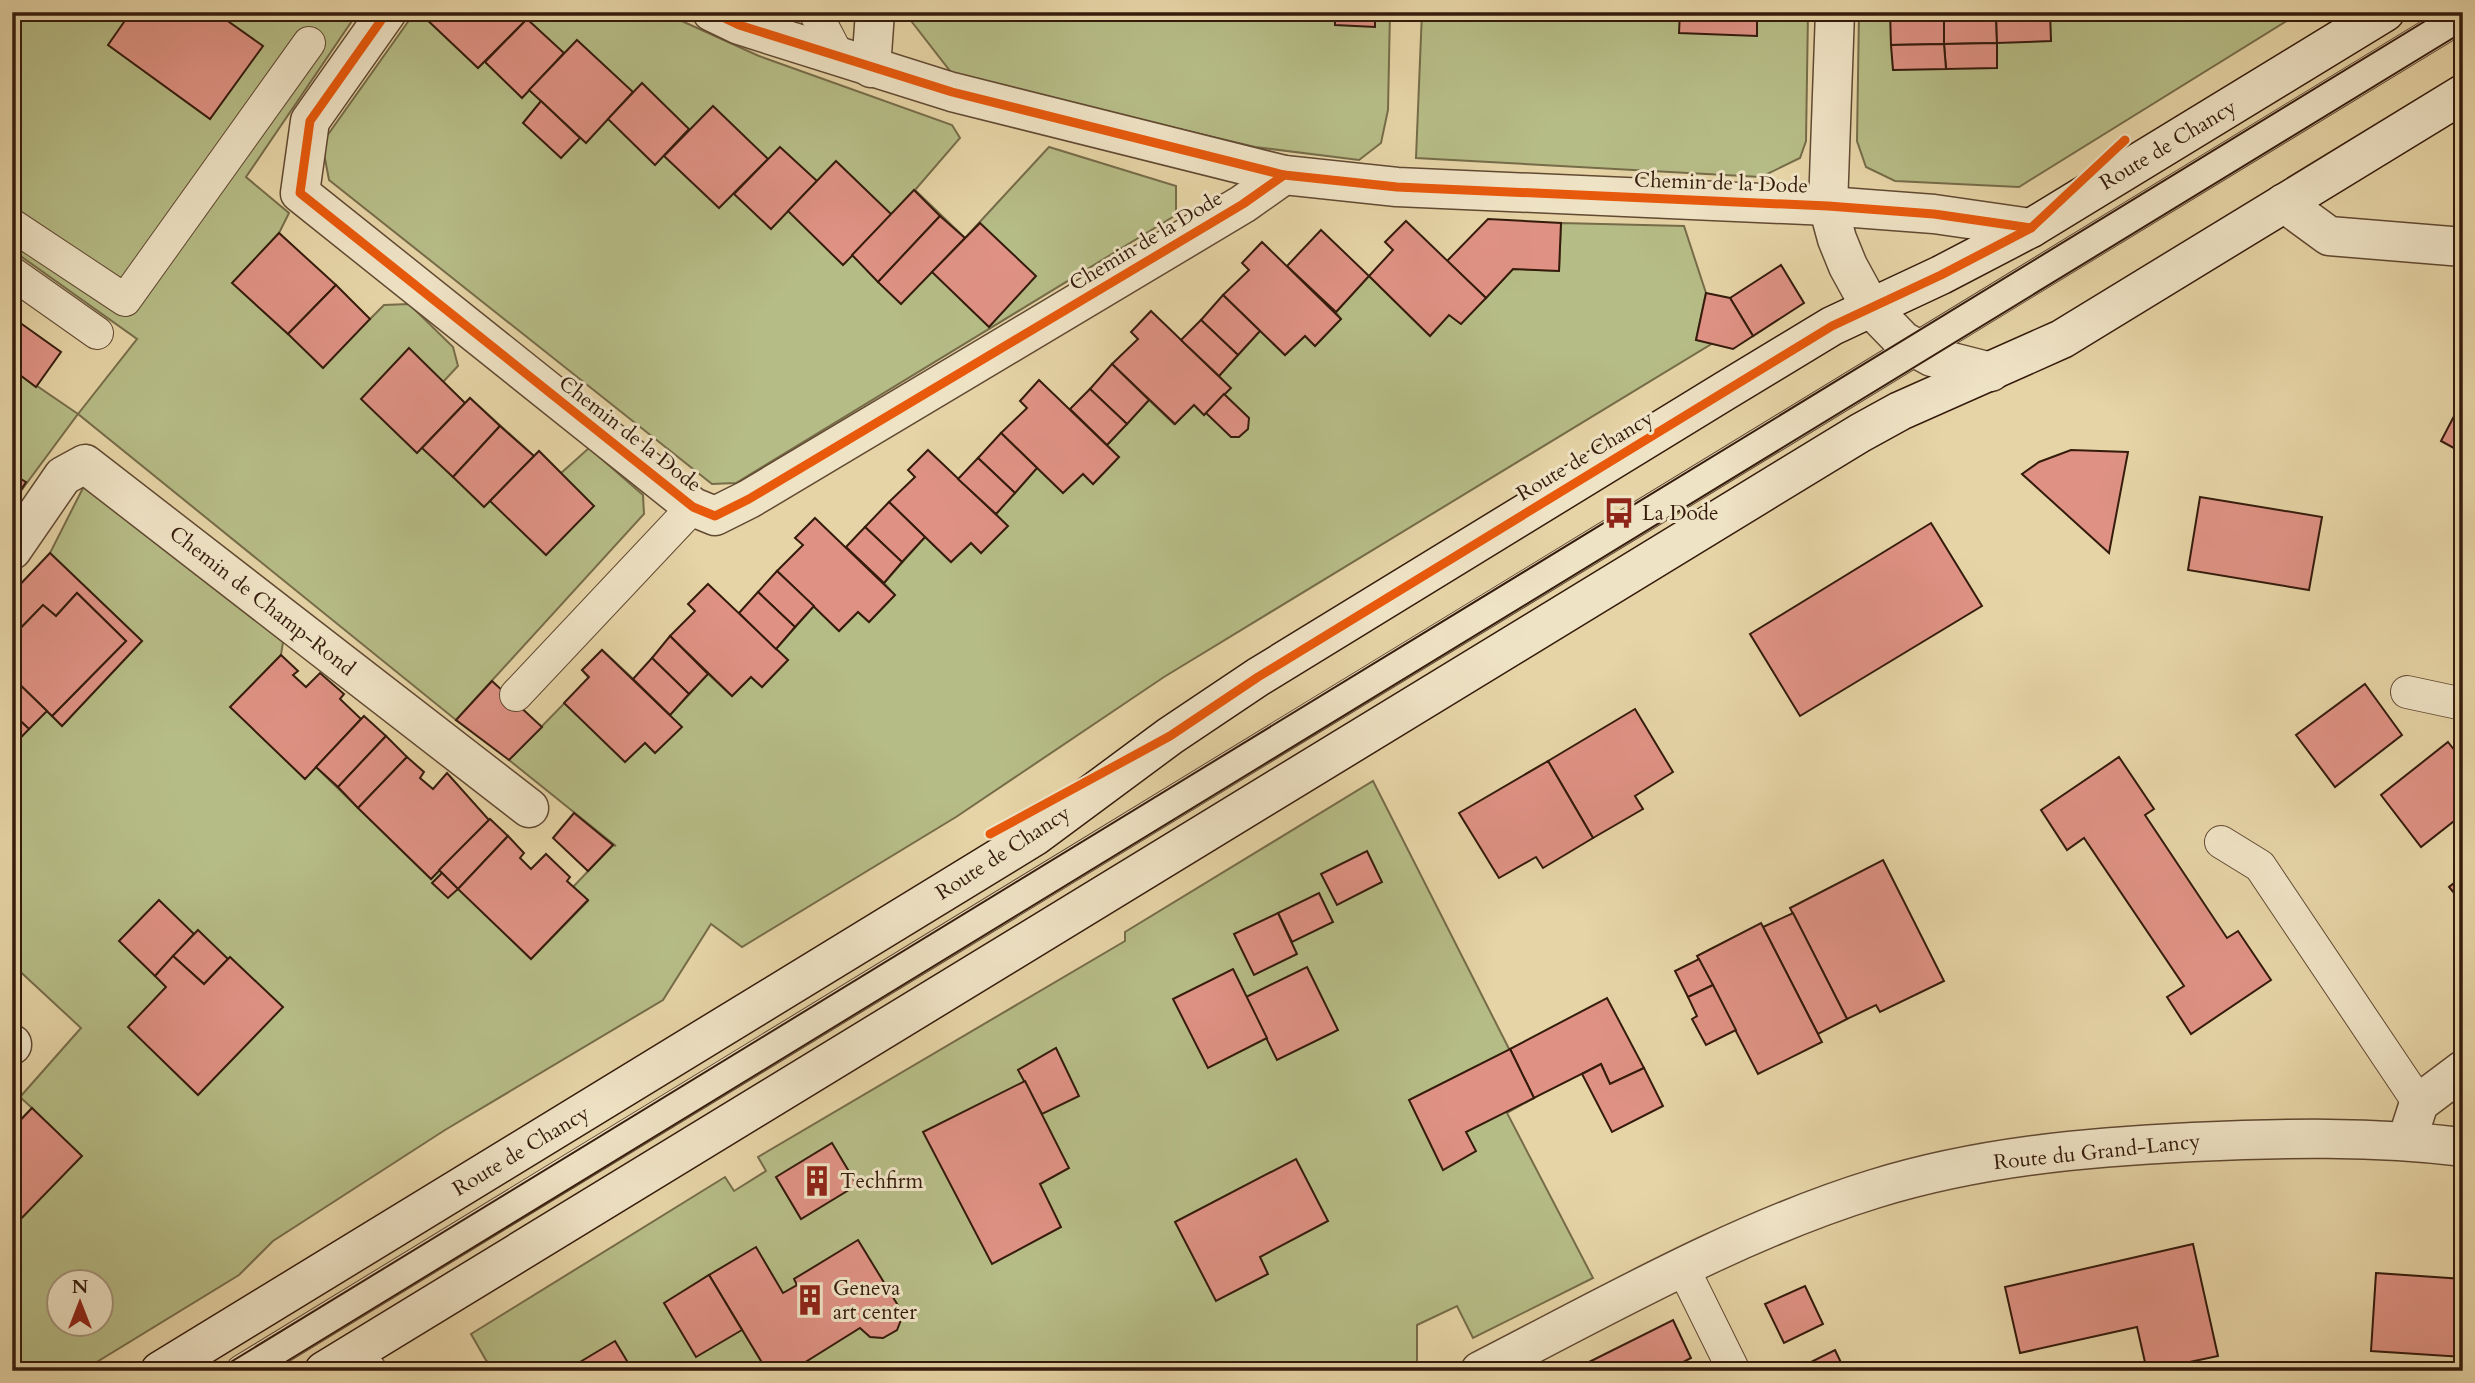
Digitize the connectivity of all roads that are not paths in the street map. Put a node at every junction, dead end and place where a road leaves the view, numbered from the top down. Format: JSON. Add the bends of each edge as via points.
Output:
{"nodes":[{"id":1,"x":387,"y":12,"type":"edge"},
{"id":2,"x":712,"y":12,"type":"edge"},
{"id":3,"x":815,"y":12,"type":"edge"},
{"id":4,"x":875,"y":12,"type":"edge"},
{"id":5,"x":1835,"y":12,"type":"edge"},
{"id":6,"x":2385,"y":12,"type":"edge"},
{"id":7,"x":2463,"y":15,"type":"edge"},
{"id":8,"x":309,"y":43,"type":"dead end"},
{"id":9,"x":855,"y":62,"type":"junction"},
{"id":10,"x":2463,"y":94,"type":"edge"},
{"id":11,"x":1284,"y":175,"type":"junction"},
{"id":12,"x":2284,"y":203,"type":"junction"},
{"id":13,"x":1828,"y":206,"type":"junction"},
{"id":14,"x":12,"y":225,"type":"edge"},
{"id":15,"x":2031,"y":228,"type":"junction"},
{"id":16,"x":2463,"y":247,"type":"edge"},
{"id":17,"x":12,"y":273,"type":"edge"},
{"id":18,"x":1871,"y":308,"type":"junction"},
{"id":19,"x":97,"y":334,"type":"dead end"},
{"id":20,"x":1917,"y":349,"type":"junction"},
{"id":21,"x":1991,"y":372,"type":"junction"},
{"id":22,"x":693,"y":507,"type":"junction"},
{"id":23,"x":12,"y":550,"type":"edge"},
{"id":24,"x":2407,"y":692,"type":"dead end"},
{"id":25,"x":516,"y":695,"type":"dead end"},
{"id":26,"x":2463,"y":704,"type":"edge"},
{"id":27,"x":530,"y":808,"type":"dead end"},
{"id":28,"x":2221,"y":842,"type":"dead end"},
{"id":29,"x":2463,"y":1070,"type":"edge"},
{"id":30,"x":2419,"y":1102,"type":"junction"},
{"id":31,"x":2407,"y":1140,"type":"junction"},
{"id":32,"x":2463,"y":1146,"type":"edge"},
{"id":33,"x":1683,"y":1268,"type":"junction"},
{"id":34,"x":350,"y":1364,"type":"edge"},
{"id":35,"x":160,"y":1371,"type":"edge"},
{"id":36,"x":242,"y":1371,"type":"edge"},
{"id":37,"x":1480,"y":1371,"type":"edge"},
{"id":38,"x":1734,"y":1371,"type":"edge"}],
"edges":[{"from":1,"to":22,"type":"street","name":"Chemin de la Dode","via":[[310,121],[300,193]]},
{"from":2,"to":9,"type":"street","name":"Chemin de la Dode"},
{"from":3,"to":9,"type":"lane"},
{"from":4,"to":9,"type":"street"},
{"from":5,"to":13,"type":"street"},
{"from":6,"to":15,"type":"street","name":"Route de Chancy"},
{"from":7,"to":20,"type":"lane"},
{"from":8,"to":14,"type":"lane","via":[[125,300]]},
{"from":9,"to":11,"type":"street","name":"Chemin de la Dode","via":[[952,92]]},
{"from":10,"to":12,"type":"street"},
{"from":11,"to":13,"type":"street","name":"Chemin de la Dode","via":[[1397,187]]},
{"from":11,"to":22,"type":"street","name":"Chemin de la Dode","via":[[1243,204],[749,499],[715,516]]},
{"from":12,"to":16,"type":"street","via":[[2329,236]]},
{"from":12,"to":21,"type":"street","via":[[2062,339]]},
{"from":13,"to":15,"type":"street","name":"Chemin de la Dode"},
{"from":13,"to":18,"type":"street","name":"Chemin de la Dode","via":[[1838,243]]},
{"from":15,"to":18,"type":"street","name":"Route de Chancy"},
{"from":17,"to":19,"type":"lane"},
{"from":18,"to":20,"type":"street","name":"Chemin de la Dode"},
{"from":18,"to":35,"type":"street","name":"Route de Chancy","via":[[1832,326],[1258,677],[1035,836]]},
{"from":20,"to":21,"type":"street","name":"Chemin de la Dode"},
{"from":20,"to":36,"type":"lane"},
{"from":21,"to":34,"type":"street","via":[[1860,433]]},
{"from":22,"to":25,"type":"lane"},
{"from":23,"to":27,"type":"street","name":"Chemin de Champ-Rond","via":[[63,476],[85,464]]},
{"from":24,"to":26,"type":"lane"},
{"from":28,"to":30,"type":"lane","via":[[2260,866]]},
{"from":29,"to":30,"type":"street"},
{"from":30,"to":31,"type":"street"},
{"from":31,"to":32,"type":"street","name":"Route du Grand-Lancy"},
{"from":31,"to":33,"type":"street","name":"Route du Grand-Lancy","via":[[2259,1139],[2135,1145],[2000,1160],[1874,1189]]},
{"from":33,"to":37,"type":"street","name":"Route du Grand-Lancy"},
{"from":33,"to":38,"type":"lane"}]}
